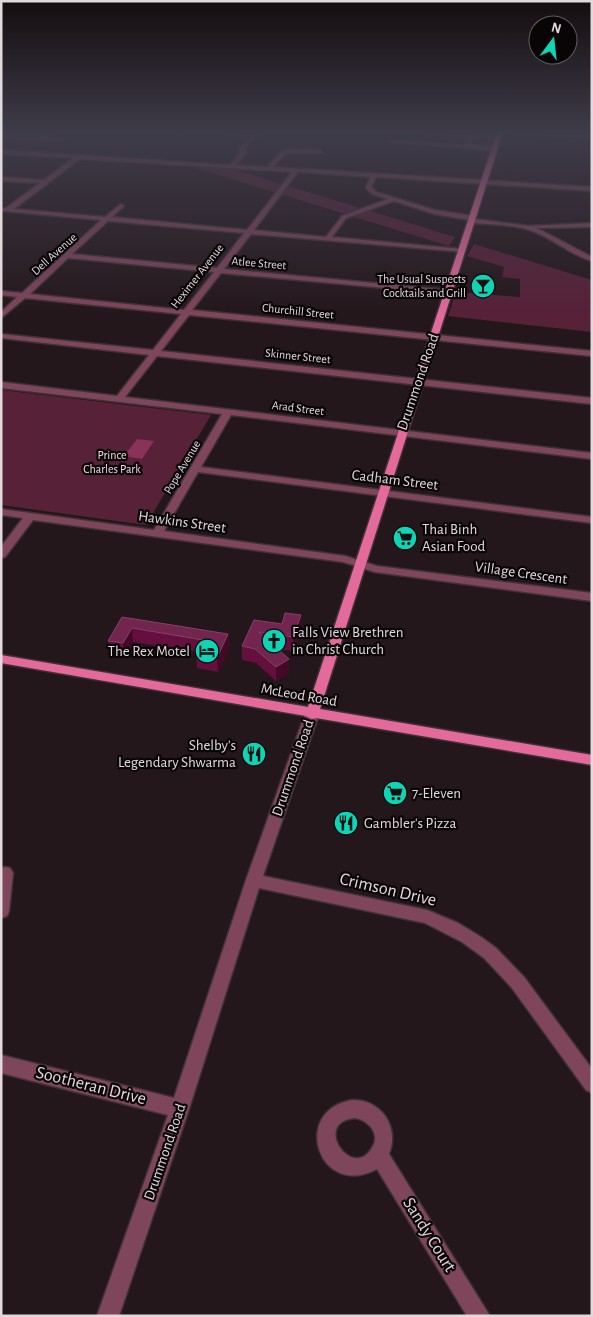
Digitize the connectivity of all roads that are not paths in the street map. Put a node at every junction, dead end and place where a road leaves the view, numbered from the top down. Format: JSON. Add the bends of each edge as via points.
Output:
{"nodes":[{"id":1,"x":29,"y":193,"type":"edge"},
{"id":2,"x":279,"y":193,"type":"edge"},
{"id":3,"x":376,"y":193,"type":"edge"},
{"id":4,"x":481,"y":193,"type":"edge"},
{"id":5,"x":395,"y":199,"type":"junction"},
{"id":6,"x":121,"y":206,"type":"dead end"},
{"id":7,"x":5,"y":210,"type":"edge"},
{"id":8,"x":107,"y":220,"type":"junction"},
{"id":9,"x":473,"y":220,"type":"junction"},
{"id":10,"x":592,"y":225,"type":"edge"},
{"id":11,"x":523,"y":226,"type":"junction"},
{"id":12,"x":557,"y":227,"type":"junction"},
{"id":13,"x":249,"y":232,"type":"junction"},
{"id":14,"x":548,"y":237,"type":"junction"},
{"id":15,"x":328,"y":238,"type":"junction"},
{"id":16,"x":462,"y":251,"type":"junction"},
{"id":17,"x":68,"y":256,"type":"junction"},
{"id":18,"x":592,"y":259,"type":"edge"},
{"id":19,"x":219,"y":270,"type":"junction"},
{"id":20,"x":448,"y":292,"type":"junction"},
{"id":21,"x":1,"y":293,"type":"edge"},
{"id":22,"x":24,"y":296,"type":"junction"},
{"id":23,"x":187,"y":312,"type":"junction"},
{"id":24,"x":1,"y":316,"type":"edge"},
{"id":25,"x":1,"y":336,"type":"edge"},
{"id":26,"x":434,"y":337,"type":"junction"},
{"id":27,"x":154,"y":353,"type":"junction"},
{"id":28,"x":592,"y":354,"type":"edge"},
{"id":29,"x":419,"y":382,"type":"junction"},
{"id":30,"x":1,"y":385,"type":"edge"},
{"id":31,"x":119,"y":399,"type":"junction"},
{"id":32,"x":592,"y":401,"type":"edge"},
{"id":33,"x":228,"y":412,"type":"junction"},
{"id":34,"x":401,"y":432,"type":"junction"},
{"id":35,"x":592,"y":456,"type":"edge"},
{"id":36,"x":195,"y":469,"type":"junction"},
{"id":37,"x":381,"y":493,"type":"junction"},
{"id":38,"x":1,"y":512,"type":"edge"},
{"id":39,"x":30,"y":516,"type":"junction"},
{"id":40,"x":592,"y":520,"type":"edge"},
{"id":41,"x":157,"y":534,"type":"junction"},
{"id":42,"x":1,"y":555,"type":"edge"},
{"id":43,"x":359,"y":563,"type":"junction"},
{"id":44,"x":592,"y":598,"type":"edge"},
{"id":45,"x":1,"y":659,"type":"edge"},
{"id":46,"x":312,"y":714,"type":"junction"},
{"id":47,"x":592,"y":760,"type":"edge"},
{"id":48,"x":6,"y":873,"type":"dead end"},
{"id":49,"x":254,"y":880,"type":"junction"},
{"id":50,"x":1,"y":910,"type":"edge"},
{"id":51,"x":1,"y":1064,"type":"edge"},
{"id":52,"x":592,"y":1084,"type":"edge"},
{"id":53,"x":180,"y":1109,"type":"junction"},
{"id":54,"x":379,"y":1155,"type":"dead end"},
{"id":55,"x":108,"y":1316,"type":"edge"},
{"id":56,"x":479,"y":1316,"type":"edge"}],
"edges":[{"from":1,"to":7,"type":"street"},
{"from":2,"to":13,"type":"street","name":"Heximer Avenue"},
{"from":3,"to":5,"type":"street"},
{"from":4,"to":9,"type":"main road","name":"Drummond Road"},
{"from":5,"to":9,"type":"street"},
{"from":5,"to":15,"type":"street","via":[[344,218]]},
{"from":6,"to":8,"type":"street","name":"Dell Avenue"},
{"from":7,"to":8,"type":"street"},
{"from":8,"to":13,"type":"street"},
{"from":8,"to":17,"type":"street","name":"Dell Avenue"},
{"from":9,"to":11,"type":"street"},
{"from":9,"to":16,"type":"main road","name":"Drummond Road"},
{"from":10,"to":12,"type":"street"},
{"from":11,"to":12,"type":"street"},
{"from":11,"to":14,"type":"street"},
{"from":12,"to":14,"type":"street","via":[[549,231]]},
{"from":13,"to":15,"type":"street"},
{"from":13,"to":19,"type":"street","name":"Heximer Avenue"},
{"from":14,"to":18,"type":"street"},
{"from":15,"to":16,"type":"street"},
{"from":16,"to":20,"type":"main road","name":"Drummond Road"},
{"from":17,"to":19,"type":"street","name":"Atlee Street"},
{"from":17,"to":22,"type":"street","name":"Dell Avenue"},
{"from":19,"to":20,"type":"street","name":"Atlee Street"},
{"from":19,"to":23,"type":"street","name":"Heximer Avenue"},
{"from":20,"to":26,"type":"main road","name":"Drummond Road"},
{"from":21,"to":22,"type":"street","name":"Churchill Street"},
{"from":22,"to":23,"type":"street","name":"Churchill Street"},
{"from":22,"to":24,"type":"street","name":"Dell Avenue"},
{"from":23,"to":26,"type":"street","name":"Churchill Street"},
{"from":23,"to":27,"type":"street","name":"Heximer Avenue"},
{"from":25,"to":27,"type":"street","name":"Skinner Street"},
{"from":26,"to":28,"type":"street","name":"Churchill Street"},
{"from":26,"to":29,"type":"main road","name":"Drummond Road"},
{"from":27,"to":29,"type":"street","name":"Skinner Street"},
{"from":27,"to":31,"type":"street","name":"Heximer Avenue"},
{"from":29,"to":32,"type":"street","name":"Skinner Street"},
{"from":29,"to":34,"type":"main road","name":"Drummond Road"},
{"from":30,"to":31,"type":"street","name":"Arad Street"},
{"from":31,"to":33,"type":"street","name":"Arad Street"},
{"from":33,"to":34,"type":"street","name":"Arad Street"},
{"from":33,"to":36,"type":"street","name":"Pope Avenue"},
{"from":34,"to":35,"type":"street","name":"Arad Street"},
{"from":34,"to":37,"type":"main road","name":"Drummond Road"},
{"from":36,"to":37,"type":"street","name":"Cadham Street"},
{"from":36,"to":41,"type":"street","name":"Pope Avenue"},
{"from":37,"to":40,"type":"street","name":"Cadham Street"},
{"from":37,"to":43,"type":"main road","name":"Drummond Road"},
{"from":38,"to":39,"type":"street","name":"Hawkins Street"},
{"from":39,"to":41,"type":"street","name":"Hawkins Street"},
{"from":39,"to":42,"type":"street"},
{"from":41,"to":43,"type":"street","name":"Hawkins Street"},
{"from":43,"to":44,"type":"street","name":"Village Crescent","via":[[375,569]]},
{"from":43,"to":46,"type":"main road","name":"Drummond Road"},
{"from":45,"to":46,"type":"main road","name":"McLeod Road"},
{"from":46,"to":47,"type":"main road","name":"McLeod Road"},
{"from":46,"to":49,"type":"street","name":"Drummond Road"},
{"from":48,"to":50,"type":"street"},
{"from":49,"to":52,"type":"street","name":"Crimson Drive","via":[[427,917],[451,927],[489,952],[509,974]]},
{"from":49,"to":53,"type":"street","name":"Drummond Road"},
{"from":51,"to":53,"type":"street","name":"Sootheran Drive"},
{"from":53,"to":55,"type":"street","name":"Drummond Road"},
{"from":54,"to":56,"type":"street","name":"Sandy Court"}]}
